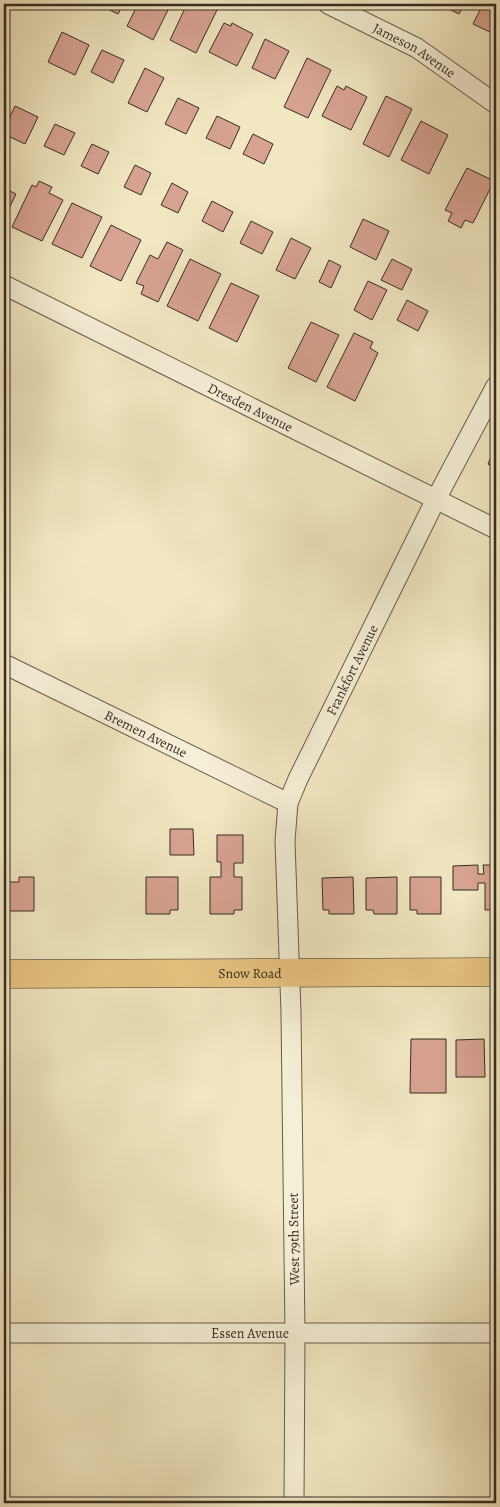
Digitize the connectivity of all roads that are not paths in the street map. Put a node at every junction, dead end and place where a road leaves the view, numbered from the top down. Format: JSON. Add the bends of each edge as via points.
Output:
{"nodes":[{"id":1,"x":328,"y":4,"type":"edge"},
{"id":2,"x":496,"y":104,"type":"edge"},
{"id":3,"x":4,"y":284,"type":"edge"},
{"id":4,"x":496,"y":386,"type":"edge"},
{"id":5,"x":436,"y":499,"type":"junction"},
{"id":6,"x":496,"y":529,"type":"edge"},
{"id":7,"x":4,"y":664,"type":"edge"},
{"id":8,"x":288,"y":804,"type":"junction"},
{"id":9,"x":496,"y":972,"type":"edge"},
{"id":10,"x":4,"y":974,"type":"edge"},
{"id":11,"x":290,"y":974,"type":"junction"},
{"id":12,"x":4,"y":1333,"type":"edge"},
{"id":13,"x":496,"y":1333,"type":"edge"},
{"id":14,"x":295,"y":1334,"type":"junction"},
{"id":15,"x":294,"y":1503,"type":"edge"}],
"edges":[{"from":1,"to":2,"type":"street","name":"Jameson Avenue","via":[[417,48]]},
{"from":3,"to":5,"type":"street","name":"Dresden Avenue"},
{"from":4,"to":5,"type":"street","name":"Frankfort Avenue"},
{"from":5,"to":6,"type":"street","name":"Dresden Avenue"},
{"from":5,"to":8,"type":"street","name":"Frankfort Avenue"},
{"from":7,"to":8,"type":"street","name":"Bremen Avenue"},
{"from":8,"to":11,"type":"street","name":"Frankfort Avenue","via":[[285,841]]},
{"from":9,"to":11,"type":"main road","name":"Snow Road"},
{"from":10,"to":11,"type":"main road","name":"Snow Road"},
{"from":11,"to":14,"type":"street","name":"West 79th Street"},
{"from":12,"to":14,"type":"street","name":"Essen Avenue"},
{"from":13,"to":14,"type":"street","name":"Essen Avenue"},
{"from":14,"to":15,"type":"street","name":"West 79th Street"}]}
